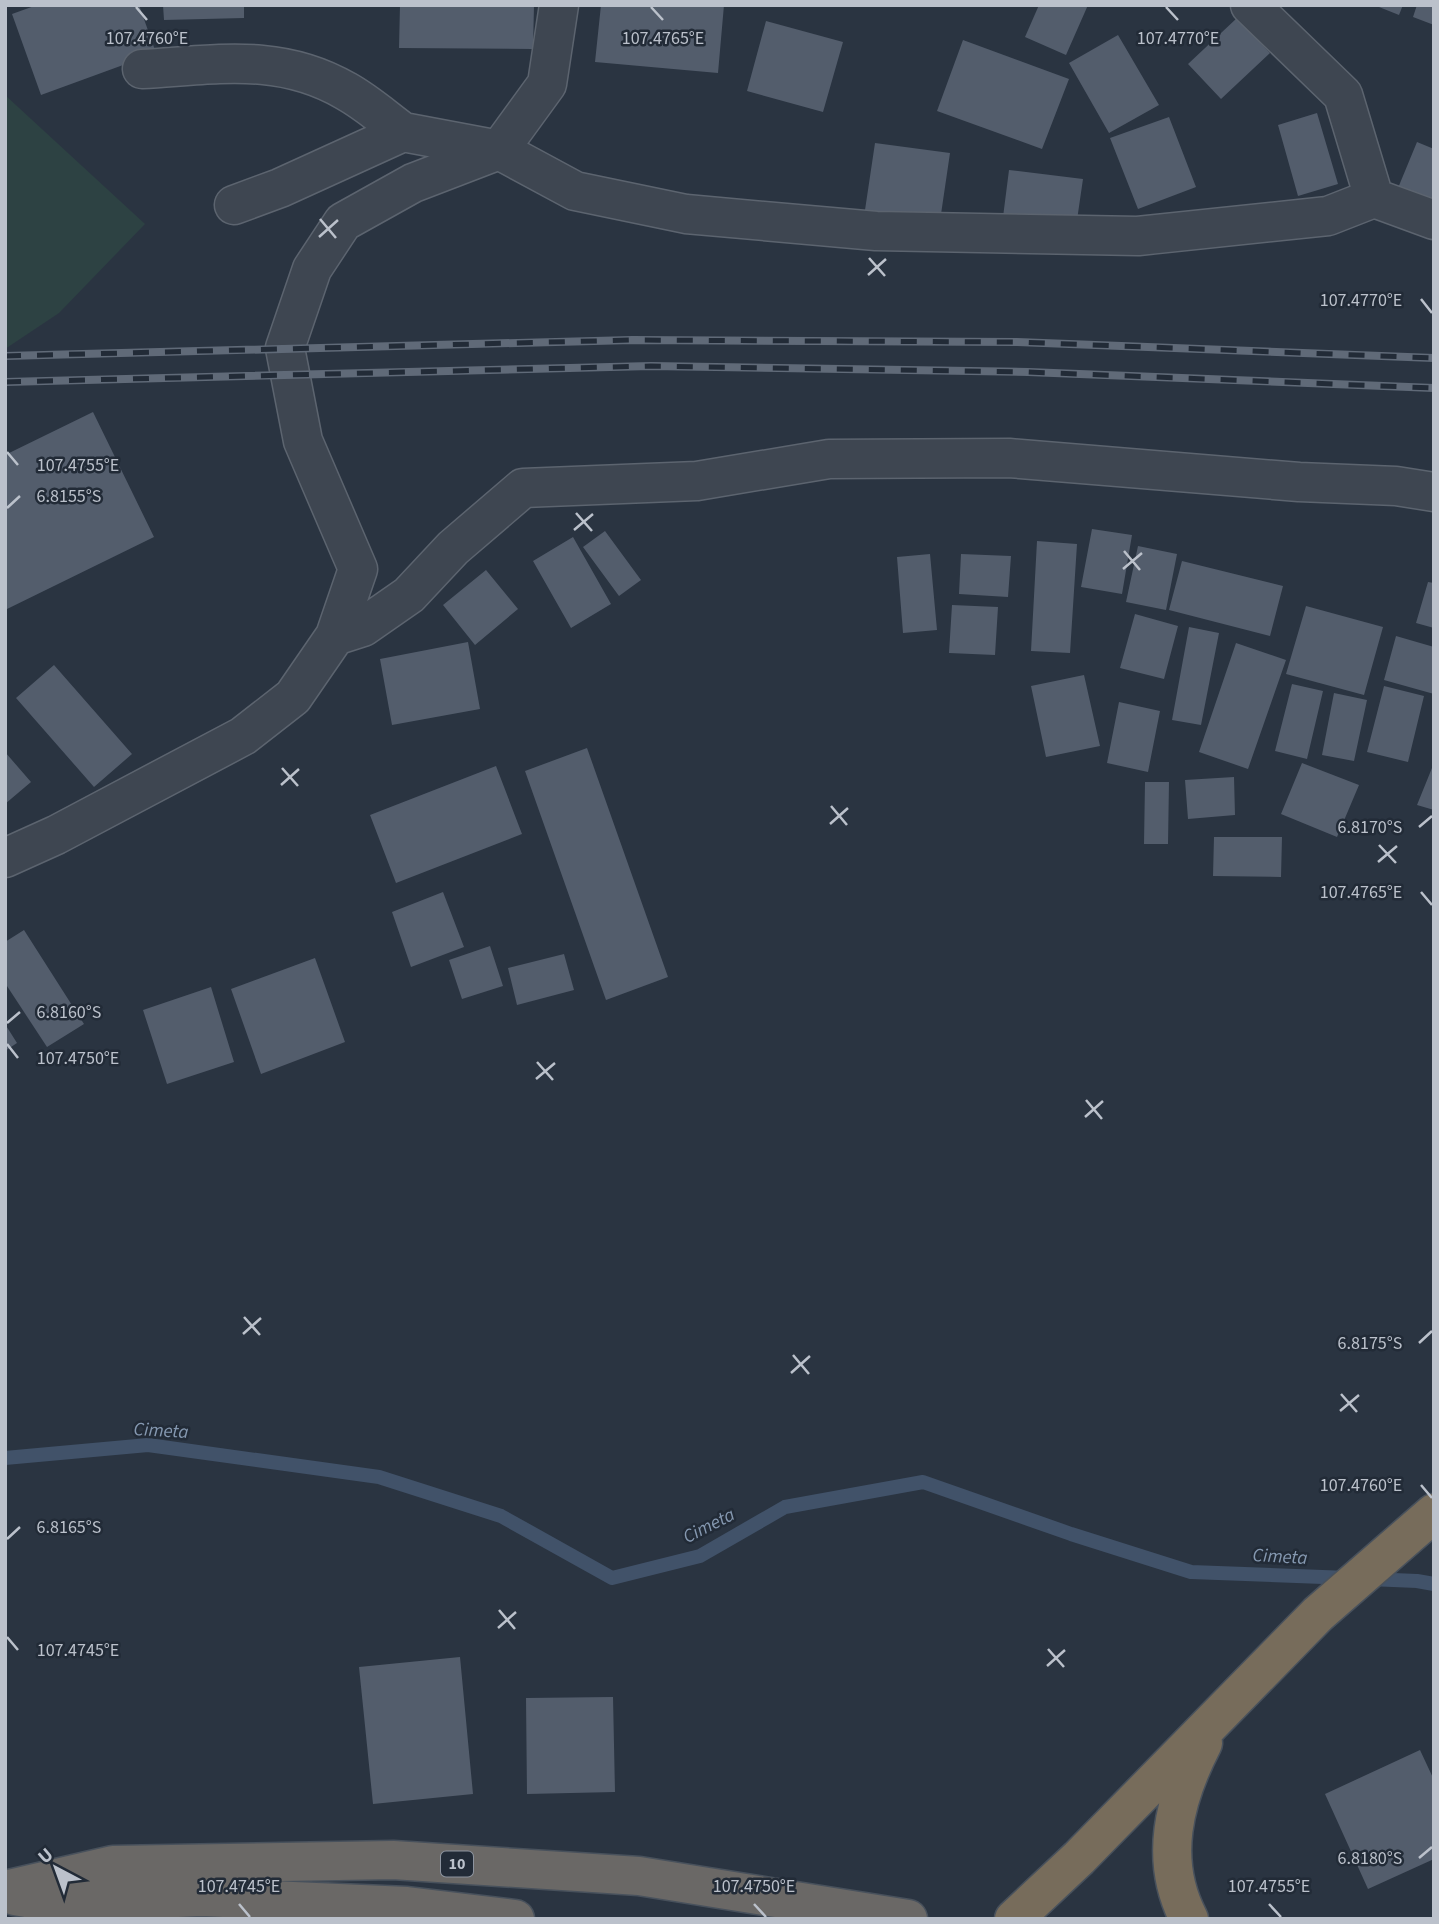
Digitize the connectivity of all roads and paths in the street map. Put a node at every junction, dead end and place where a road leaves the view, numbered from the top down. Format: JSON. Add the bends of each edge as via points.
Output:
{"nodes":[{"id":1,"x":559,"y":5,"type":"edge"},
{"id":2,"x":1250,"y":5,"type":"edge"},
{"id":3,"x":142,"y":69,"type":"dead end"},
{"id":4,"x":403,"y":132,"type":"junction"},
{"id":5,"x":499,"y":150,"type":"junction"},
{"id":6,"x":1374,"y":198,"type":"junction"},
{"id":7,"x":234,"y":205,"type":"dead end"},
{"id":8,"x":1434,"y":220,"type":"edge"},
{"id":9,"x":1434,"y":492,"type":"edge"},
{"id":10,"x":335,"y":636,"type":"junction"},
{"id":11,"x":5,"y":858,"type":"edge"},
{"id":12,"x":1434,"y":1513,"type":"edge"},
{"id":13,"x":1219,"y":1713,"type":"junction"},
{"id":14,"x":5,"y":1892,"type":"edge"},
{"id":15,"x":515,"y":1919,"type":"edge"},
{"id":16,"x":908,"y":1919,"type":"edge"},
{"id":17,"x":1014,"y":1919,"type":"edge"},
{"id":18,"x":1189,"y":1919,"type":"edge"}],
"edges":[{"from":1,"to":5,"type":"street","via":[[547,84]]},
{"from":2,"to":6,"type":"street","via":[[1343,95]]},
{"from":3,"to":4,"type":"street","via":[[256,62],[301,70],[347,91]]},
{"from":4,"to":5,"type":"street"},
{"from":4,"to":7,"type":"street"},
{"from":5,"to":6,"type":"street","via":[[575,191],[685,214],[876,230],[1138,236],[1328,216]]},
{"from":5,"to":10,"type":"street","via":[[412,183],[343,222],[312,269],[285,348],[303,441],[358,569]]},
{"from":6,"to":8,"type":"street"},
{"from":9,"to":10,"type":"street","via":[[1009,458],[830,459],[697,481],[523,488],[453,548],[409,595],[363,627]]},
{"from":10,"to":11,"type":"street","via":[[293,697],[243,736]]},
{"from":12,"to":13,"type":"highway","via":[[1318,1614]]},
{"from":13,"to":17,"type":"highway"},
{"from":13,"to":18,"type":"highway","via":[[1191,1766],[1174,1817],[1173,1869]]},
{"from":14,"to":15,"type":"highway","number":"10","via":[[54,1903],[202,1897],[393,1905]]},
{"from":14,"to":16,"type":"highway","number":"10","via":[[113,1865],[393,1860],[639,1876]]}]}
